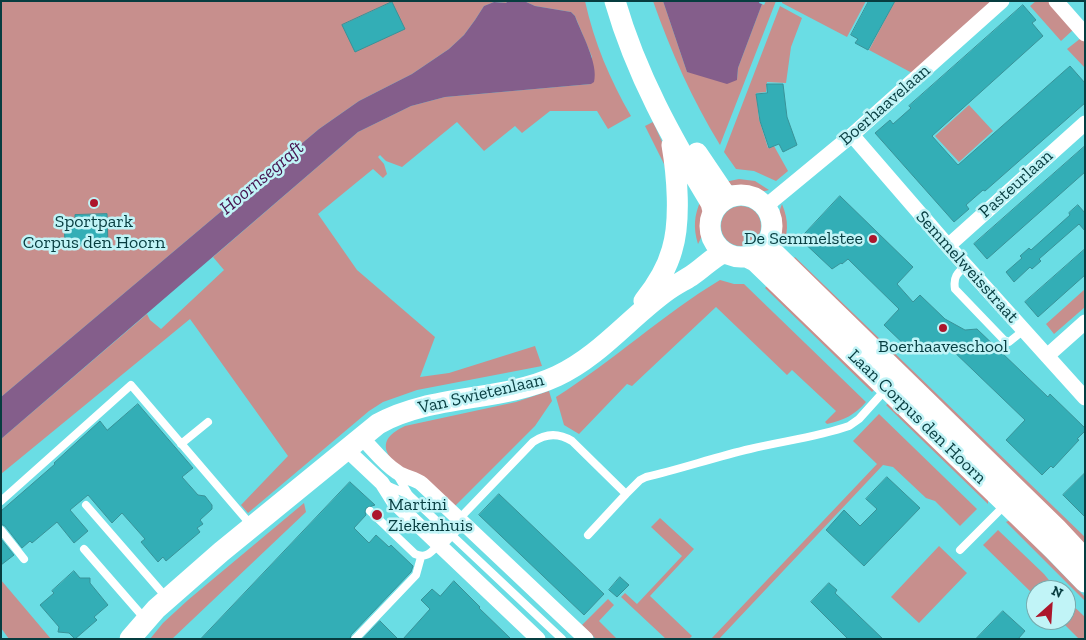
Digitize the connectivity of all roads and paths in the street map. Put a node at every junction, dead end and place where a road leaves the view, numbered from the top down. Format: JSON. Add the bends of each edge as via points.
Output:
{"nodes":[{"id":1,"x":615,"y":1,"type":"edge"},
{"id":2,"x":630,"y":1,"type":"edge"},
{"id":3,"x":1002,"y":1,"type":"edge"},
{"id":4,"x":1056,"y":1,"type":"edge"},
{"id":5,"x":1085,"y":34,"type":"edge"},
{"id":6,"x":1085,"y":123,"type":"edge"},
{"id":7,"x":670,"y":135,"type":"junction"},
{"id":8,"x":852,"y":135,"type":"junction"},
{"id":9,"x":730,"y":196,"type":"junction"},
{"id":10,"x":766,"y":206,"type":"junction"},
{"id":11,"x":713,"y":211,"type":"junction"},
{"id":12,"x":718,"y":244,"type":"junction"},
{"id":13,"x":767,"y":244,"type":"junction"},
{"id":14,"x":948,"y":246,"type":"junction"},
{"id":15,"x":747,"y":257,"type":"junction"},
{"id":16,"x":966,"y":266,"type":"junction"},
{"id":17,"x":1085,"y":322,"type":"edge"},
{"id":18,"x":622,"y":330,"type":"junction"},
{"id":19,"x":1024,"y":330,"type":"junction"},
{"id":20,"x":1047,"y":356,"type":"junction"},
{"id":21,"x":887,"y":388,"type":"junction"},
{"id":22,"x":1085,"y":398,"type":"edge"},
{"id":23,"x":208,"y":422,"type":"dead end"},
{"id":24,"x":181,"y":444,"type":"junction"},
{"id":25,"x":355,"y":444,"type":"junction"},
{"id":26,"x":395,"y":471,"type":"junction"},
{"id":27,"x":382,"y":483,"type":"junction"},
{"id":28,"x":626,"y":494,"type":"junction"},
{"id":29,"x":409,"y":495,"type":"junction"},
{"id":30,"x":1,"y":501,"type":"edge"},
{"id":31,"x":1006,"y":503,"type":"junction"},
{"id":32,"x":86,"y":505,"type":"dead end"},
{"id":33,"x":370,"y":511,"type":"dead end"},
{"id":34,"x":460,"y":520,"type":"junction"},
{"id":35,"x":252,"y":527,"type":"junction"},
{"id":36,"x":1,"y":530,"type":"edge"},
{"id":37,"x":449,"y":533,"type":"junction"},
{"id":38,"x":588,"y":535,"type":"dead end"},
{"id":39,"x":439,"y":544,"type":"junction"},
{"id":40,"x":84,"y":549,"type":"dead end"},
{"id":41,"x":960,"y":550,"type":"dead end"},
{"id":42,"x":421,"y":557,"type":"junction"},
{"id":43,"x":24,"y":559,"type":"dead end"},
{"id":44,"x":1085,"y":559,"type":"edge"},
{"id":45,"x":1085,"y":582,"type":"edge"},
{"id":46,"x":168,"y":598,"type":"junction"},
{"id":47,"x":145,"y":619,"type":"junction"},
{"id":48,"x":130,"y":639,"type":"edge"},
{"id":49,"x":355,"y":639,"type":"edge"},
{"id":50,"x":538,"y":639,"type":"edge"},
{"id":51,"x":562,"y":639,"type":"edge"},
{"id":52,"x":586,"y":639,"type":"edge"}],
"edges":[{"from":1,"to":7,"type":"main road","via":[[648,91]]},
{"from":2,"to":9,"type":"main road","via":[[648,57],[671,108],[695,152],[724,193]]},
{"from":3,"to":8,"type":"street","name":"Boerhaavelaan"},
{"from":4,"to":5,"type":"street"},
{"from":6,"to":14,"type":"street","name":"Pasteurlaan"},
{"from":7,"to":11,"type":"main road"},
{"from":7,"to":18,"type":"main road","via":[[676,171],[673,248],[659,279]]},
{"from":8,"to":10,"type":"street","name":"Boerhaavelaan"},
{"from":8,"to":14,"type":"street","name":"Semmelweisstraat"},
{"from":9,"to":10,"type":"main road","via":[[749,195]]},
{"from":9,"to":11,"type":"main road"},
{"from":10,"to":13,"type":"main road","via":[[773,224]]},
{"from":11,"to":12,"type":"main road","via":[[710,226]]},
{"from":12,"to":15,"type":"main road","via":[[735,256]]},
{"from":12,"to":18,"type":"main road","name":"Van Swietenlaan","via":[[708,244],[682,268],[668,290]]},
{"from":13,"to":15,"type":"main road"},
{"from":13,"to":44,"type":"main road","name":"Laan Corpus den Hoorn"},
{"from":14,"to":16,"type":"street","name":"Semmelweisstraat"},
{"from":15,"to":21,"type":"main road","name":"Laan Corpus den Hoorn","via":[[755,261]]},
{"from":16,"to":19,"type":"street","name":"Semmelweisstraat"},
{"from":16,"to":19,"type":"lane","via":[[956,274],[954,289],[1004,340],[1009,342]]},
{"from":17,"to":20,"type":"street"},
{"from":18,"to":25,"type":"main road","name":"Van Swietenlaan","via":[[579,363],[538,384],[406,412],[378,424]]},
{"from":19,"to":20,"type":"street","name":"Semmelweisstraat"},
{"from":20,"to":22,"type":"street","name":"Semmelweisstraat"},
{"from":21,"to":28,"type":"lane","via":[[848,426],[646,477]]},
{"from":21,"to":31,"type":"main road","name":"Laan Corpus den Hoorn"},
{"from":23,"to":24,"type":"lane"},
{"from":24,"to":30,"type":"lane","via":[[131,386]]},
{"from":24,"to":35,"type":"lane"},
{"from":25,"to":26,"type":"street"},
{"from":25,"to":27,"type":"street"},
{"from":25,"to":35,"type":"main road","name":"Van Swietenlaan"},
{"from":26,"to":29,"type":"lane"},
{"from":26,"to":34,"type":"street","via":[[417,481]]},
{"from":27,"to":29,"type":"lane"},
{"from":27,"to":39,"type":"street","via":[[394,502]]},
{"from":28,"to":34,"type":"lane","via":[[572,442],[565,437],[548,435],[533,442]]},
{"from":28,"to":38,"type":"lane"},
{"from":29,"to":37,"type":"lane"},
{"from":31,"to":41,"type":"lane"},
{"from":31,"to":45,"type":"main road","name":"Laan Corpus den Hoorn"},
{"from":32,"to":46,"type":"lane"},
{"from":33,"to":42,"type":"lane"},
{"from":34,"to":37,"type":"street"},
{"from":34,"to":52,"type":"street"},
{"from":35,"to":46,"type":"main road","name":"Van Swietenlaan"},
{"from":36,"to":43,"type":"lane"},
{"from":37,"to":39,"type":"street"},
{"from":37,"to":51,"type":"lane"},
{"from":39,"to":42,"type":"lane"},
{"from":39,"to":50,"type":"street"},
{"from":40,"to":47,"type":"lane"},
{"from":42,"to":49,"type":"lane","via":[[416,574]]},
{"from":46,"to":47,"type":"main road","name":"Van Swietenlaan"},
{"from":47,"to":48,"type":"main road","name":"Van Swietenlaan"}]}
